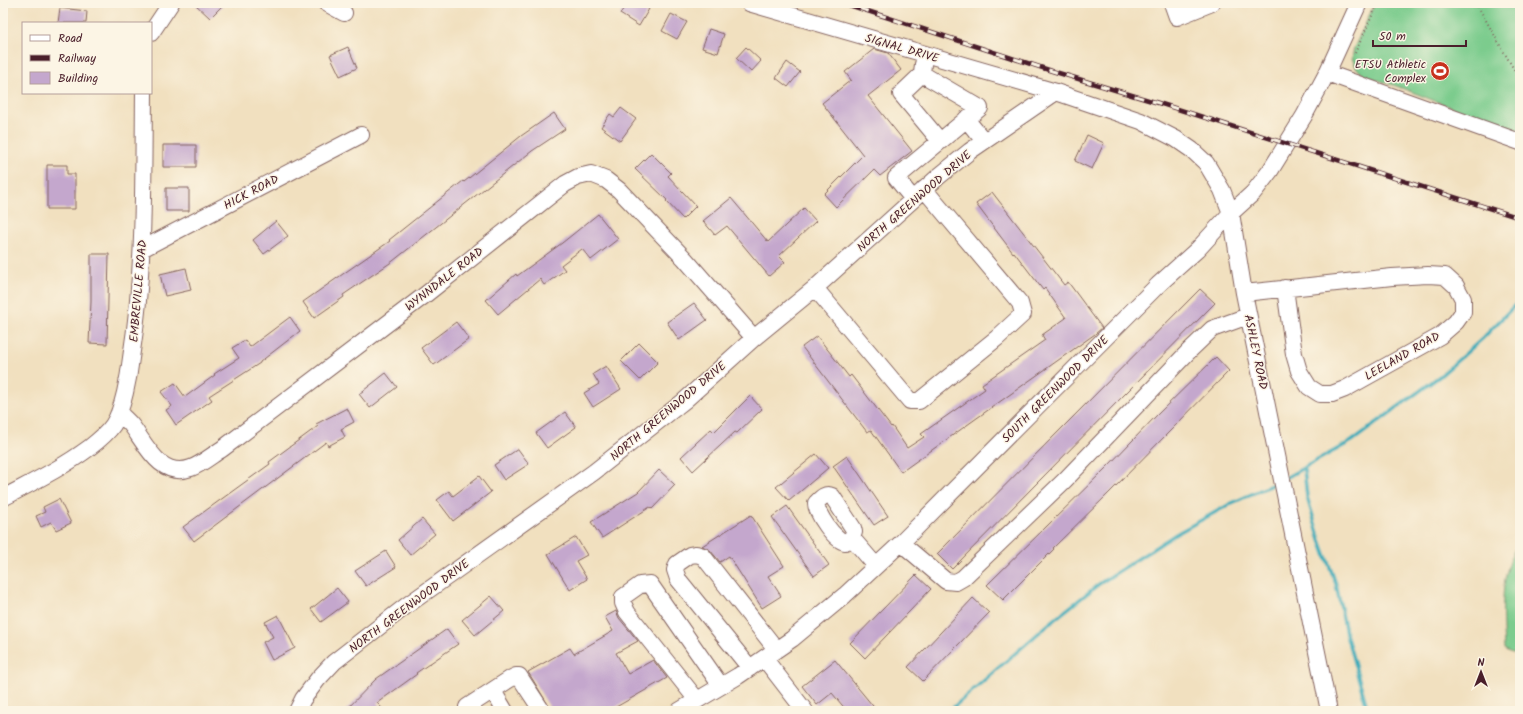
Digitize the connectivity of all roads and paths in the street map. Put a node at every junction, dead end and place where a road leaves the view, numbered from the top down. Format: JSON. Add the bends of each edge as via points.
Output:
{"nodes":[{"id":1,"x":171,"y":3,"type":"edge"},
{"id":2,"x":326,"y":3,"type":"edge"},
{"id":3,"x":749,"y":3,"type":"edge"},
{"id":4,"x":1212,"y":3,"type":"edge"},
{"id":5,"x":1359,"y":3,"type":"edge"},
{"id":6,"x":1378,"y":3,"type":"edge"},
{"id":7,"x":1476,"y":3,"type":"edge"},
{"id":8,"x":1174,"y":10,"type":"edge"},
{"id":9,"x":344,"y":13,"type":"dead end"},
{"id":10,"x":152,"y":32,"type":"edge"},
{"id":11,"x":1355,"y":53,"type":"dead end"},
{"id":12,"x":925,"y":54,"type":"junction"},
{"id":13,"x":1326,"y":73,"type":"junction"},
{"id":14,"x":922,"y":74,"type":"junction"},
{"id":15,"x":1520,"y":80,"type":"edge"},
{"id":16,"x":1056,"y":92,"type":"junction"},
{"id":17,"x":144,"y":94,"type":"edge"},
{"id":18,"x":966,"y":119,"type":"junction"},
{"id":19,"x":361,"y":135,"type":"dead end"},
{"id":20,"x":940,"y":141,"type":"junction"},
{"id":21,"x":984,"y":141,"type":"junction"},
{"id":22,"x":1520,"y":142,"type":"edge"},
{"id":23,"x":919,"y":194,"type":"junction"},
{"id":24,"x":1231,"y":213,"type":"junction"},
{"id":25,"x":142,"y":249,"type":"junction"},
{"id":26,"x":815,"y":288,"type":"junction"},
{"id":27,"x":1284,"y":288,"type":"junction"},
{"id":28,"x":1244,"y":294,"type":"junction"},
{"id":29,"x":1248,"y":316,"type":"junction"},
{"id":30,"x":754,"y":338,"type":"junction"},
{"id":31,"x":119,"y":413,"type":"junction"},
{"id":32,"x":3,"y":498,"type":"edge"},
{"id":33,"x":852,"y":538,"type":"dead end"},
{"id":34,"x":901,"y":543,"type":"junction"},
{"id":35,"x":876,"y":566,"type":"junction"},
{"id":36,"x":770,"y":654,"type":"junction"},
{"id":37,"x":750,"y":668,"type":"junction"},
{"id":38,"x":721,"y":686,"type":"junction"},
{"id":39,"x":493,"y":691,"type":"junction"},
{"id":40,"x":697,"y":700,"type":"junction"},
{"id":41,"x":466,"y":710,"type":"edge"},
{"id":42,"x":297,"y":711,"type":"edge"},
{"id":43,"x":505,"y":711,"type":"edge"},
{"id":44,"x":542,"y":711,"type":"edge"},
{"id":45,"x":679,"y":711,"type":"edge"},
{"id":46,"x":805,"y":711,"type":"edge"},
{"id":47,"x":1329,"y":711,"type":"edge"}],
"edges":[{"from":1,"to":10,"type":"street"},
{"from":2,"to":9,"type":"street"},
{"from":3,"to":12,"type":"street","name":"SIGNAL DRIVE"},
{"from":4,"to":8,"type":"street"},
{"from":5,"to":13,"type":"street","name":"SOUTH GREENWOOD DRIVE"},
{"from":6,"to":11,"type":"path"},
{"from":7,"to":15,"type":"path"},
{"from":12,"to":14,"type":"street"},
{"from":12,"to":16,"type":"street","name":"SIGNAL DRIVE"},
{"from":13,"to":22,"type":"street"},
{"from":13,"to":24,"type":"street","name":"SOUTH GREENWOOD DRIVE","via":[[1304,116],[1270,171],[1253,193]]},
{"from":14,"to":18,"type":"street","via":[[980,108]]},
{"from":14,"to":20,"type":"street","via":[[901,94]]},
{"from":16,"to":21,"type":"street","name":"NORTH GREENWOOD DRIVE"},
{"from":16,"to":24,"type":"street","name":"ASHLEY ROAD","via":[[1141,120],[1176,138],[1206,163],[1222,190]]},
{"from":17,"to":25,"type":"street","name":"EMBREVILLE ROAD"},
{"from":18,"to":20,"type":"street"},
{"from":18,"to":21,"type":"street"},
{"from":19,"to":25,"type":"street","name":"HICK ROAD"},
{"from":20,"to":23,"type":"street","via":[[896,178]]},
{"from":21,"to":23,"type":"street","name":"NORTH GREENWOOD DRIVE"},
{"from":23,"to":26,"type":"street","name":"NORTH GREENWOOD DRIVE"},
{"from":23,"to":26,"type":"street","via":[[1020,303],[1023,314],[997,338],[919,401],[910,401]]},
{"from":24,"to":28,"type":"street","name":"ASHLEY ROAD"},
{"from":24,"to":34,"type":"street","name":"SOUTH GREENWOOD DRIVE","via":[[1198,249],[1158,285]]},
{"from":25,"to":31,"type":"street","name":"EMBREVILLE ROAD","via":[[138,318]]},
{"from":26,"to":30,"type":"street","name":"NORTH GREENWOOD DRIVE"},
{"from":27,"to":27,"type":"street","name":"LEELAND ROAD","via":[[1392,276],[1445,276],[1456,286],[1463,299],[1463,312],[1440,336],[1345,388],[1332,394],[1320,394],[1309,387],[1299,371]]},
{"from":27,"to":28,"type":"street","name":"LEELAND ROAD"},
{"from":28,"to":29,"type":"street","name":"ASHLEY ROAD"},
{"from":29,"to":34,"type":"street","via":[[1212,329],[1189,350],[1065,480],[963,578],[956,582],[946,581]]},
{"from":29,"to":47,"type":"street","name":"ASHLEY ROAD"},
{"from":30,"to":31,"type":"street","name":"WYNNDALE ROAD","via":[[685,259],[619,190],[606,180],[591,174],[565,184],[419,300],[222,449],[191,468],[175,471],[159,462]]},
{"from":30,"to":42,"type":"street","name":"NORTH GREENWOOD DRIVE","via":[[684,401],[594,472],[406,606],[334,662],[314,684]]},
{"from":31,"to":32,"type":"street","name":"EMBREVILLE ROAD","via":[[113,425],[84,452],[60,468]]},
{"from":33,"to":35,"type":"street"},
{"from":34,"to":35,"type":"street","name":"SOUTH GREENWOOD DRIVE"},
{"from":35,"to":36,"type":"street","name":"SOUTH GREENWOOD DRIVE"},
{"from":36,"to":37,"type":"street","name":"SOUTH GREENWOOD DRIVE"},
{"from":36,"to":37,"type":"street","via":[[703,556],[690,555],[677,564],[675,570],[678,579]]},
{"from":36,"to":46,"type":"street"},
{"from":37,"to":38,"type":"street","name":"SOUTH GREENWOOD DRIVE"},
{"from":38,"to":40,"type":"street","name":"SOUTH GREENWOOD DRIVE"},
{"from":38,"to":40,"type":"street","via":[[650,584],[640,585],[623,597],[627,612]]},
{"from":39,"to":41,"type":"street"},
{"from":39,"to":43,"type":"street"},
{"from":39,"to":44,"type":"street","via":[[519,676]]},
{"from":40,"to":45,"type":"street","name":"SOUTH GREENWOOD DRIVE"}]}
